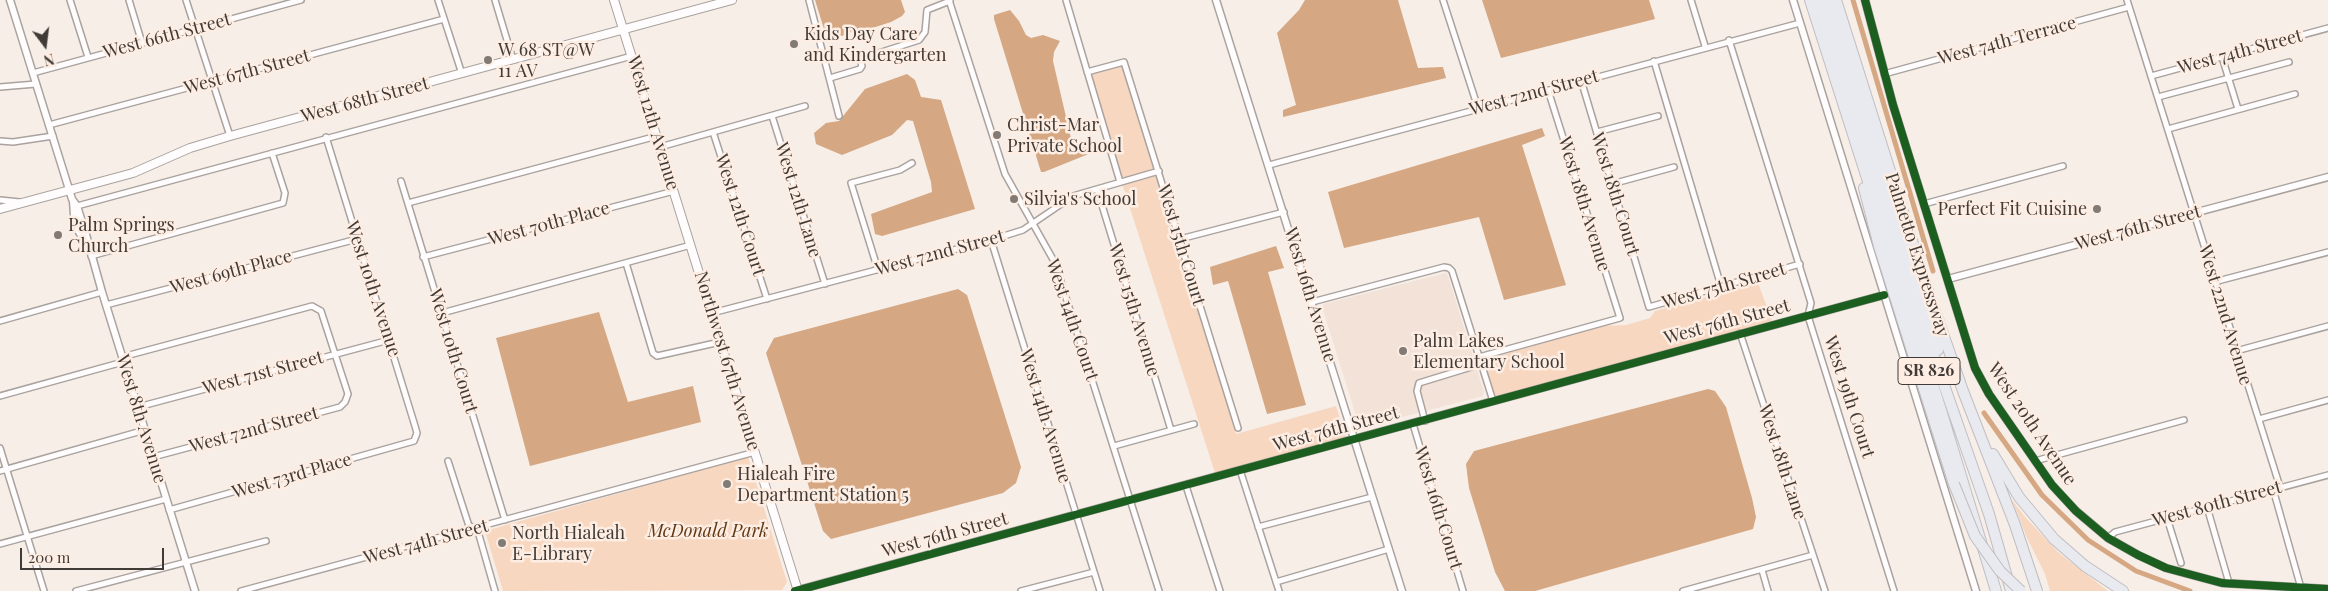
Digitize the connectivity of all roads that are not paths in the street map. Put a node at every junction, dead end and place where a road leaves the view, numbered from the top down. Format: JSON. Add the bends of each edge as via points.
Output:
{"nodes":[{"id":1,"x":10,"y":0,"type":"edge"},
{"id":2,"x":70,"y":0,"type":"edge"},
{"id":3,"x":129,"y":0,"type":"edge"},
{"id":4,"x":186,"y":0,"type":"edge"},
{"id":5,"x":301,"y":0,"type":"edge"},
{"id":6,"x":438,"y":0,"type":"edge"},
{"id":7,"x":495,"y":0,"type":"edge"},
{"id":8,"x":614,"y":0,"type":"edge"},
{"id":9,"x":732,"y":0,"type":"edge"},
{"id":10,"x":809,"y":0,"type":"edge"},
{"id":11,"x":1066,"y":0,"type":"edge"},
{"id":12,"x":1217,"y":0,"type":"edge"},
{"id":13,"x":1443,"y":0,"type":"edge"},
{"id":14,"x":1691,"y":0,"type":"edge"},
{"id":15,"x":1793,"y":0,"type":"edge"},
{"id":16,"x":1810,"y":0,"type":"edge"},
{"id":17,"x":1818,"y":0,"type":"edge"},
{"id":18,"x":1828,"y":0,"type":"edge"},
{"id":19,"x":1836,"y":0,"type":"edge"},
{"id":20,"x":1843,"y":0,"type":"edge"},
{"id":21,"x":1865,"y":0,"type":"edge"},
{"id":22,"x":2127,"y":0,"type":"edge"},
{"id":23,"x":949,"y":1,"type":"edge"},
{"id":24,"x":2129,"y":7,"type":"junction"},
{"id":25,"x":444,"y":19,"type":"junction"},
{"id":26,"x":1800,"y":23,"type":"junction"},
{"id":27,"x":195,"y":28,"type":"junction"},
{"id":28,"x":2328,"y":28,"type":"edge"},
{"id":29,"x":624,"y":30,"type":"junction"},
{"id":30,"x":1846,"y":32,"type":"junction"},
{"id":31,"x":1729,"y":40,"type":"junction"},
{"id":32,"x":142,"y":43,"type":"junction"},
{"id":33,"x":1706,"y":46,"type":"junction"},
{"id":34,"x":632,"y":56,"type":"junction"},
{"id":35,"x":2222,"y":56,"type":"junction"},
{"id":36,"x":88,"y":57,"type":"junction"},
{"id":37,"x":514,"y":60,"type":"junction"},
{"id":38,"x":1654,"y":61,"type":"junction"},
{"id":39,"x":2290,"y":62,"type":"dead end"},
{"id":40,"x":1087,"y":72,"type":"junction"},
{"id":41,"x":33,"y":73,"type":"junction"},
{"id":42,"x":462,"y":74,"type":"junction"},
{"id":43,"x":1884,"y":74,"type":"junction"},
{"id":44,"x":2152,"y":76,"type":"junction"},
{"id":45,"x":830,"y":78,"type":"junction"},
{"id":46,"x":2229,"y":78,"type":"junction"},
{"id":47,"x":1581,"y":80,"type":"junction"},
{"id":48,"x":213,"y":81,"type":"junction"},
{"id":49,"x":36,"y":84,"type":"junction"},
{"id":50,"x":0,"y":87,"type":"edge"},
{"id":51,"x":1548,"y":90,"type":"junction"},
{"id":52,"x":2295,"y":94,"type":"dead end"},
{"id":53,"x":2158,"y":97,"type":"junction"},
{"id":54,"x":805,"y":106,"type":"dead end"},
{"id":55,"x":1478,"y":108,"type":"junction"},
{"id":56,"x":2238,"y":109,"type":"junction"},
{"id":57,"x":772,"y":116,"type":"junction"},
{"id":58,"x":839,"y":116,"type":"dead end"},
{"id":59,"x":1658,"y":116,"type":"dead end"},
{"id":60,"x":49,"y":125,"type":"junction"},
{"id":61,"x":2168,"y":129,"type":"junction"},
{"id":62,"x":713,"y":132,"type":"junction"},
{"id":63,"x":1597,"y":132,"type":"junction"},
{"id":64,"x":53,"y":136,"type":"junction"},
{"id":65,"x":230,"y":136,"type":"junction"},
{"id":66,"x":657,"y":136,"type":"junction"},
{"id":67,"x":326,"y":137,"type":"junction"},
{"id":68,"x":0,"y":141,"type":"edge"},
{"id":69,"x":660,"y":147,"type":"junction"},
{"id":70,"x":1859,"y":152,"type":"junction"},
{"id":71,"x":272,"y":153,"type":"junction"},
{"id":72,"x":912,"y":162,"type":"dead end"},
{"id":73,"x":1269,"y":165,"type":"junction"},
{"id":74,"x":2063,"y":166,"type":"dead end"},
{"id":75,"x":1674,"y":167,"type":"dead end"},
{"id":76,"x":1159,"y":171,"type":"junction"},
{"id":77,"x":2328,"y":177,"type":"edge"},
{"id":78,"x":401,"y":181,"type":"dead end"},
{"id":79,"x":1120,"y":182,"type":"junction"},
{"id":80,"x":1612,"y":184,"type":"junction"},
{"id":81,"x":1097,"y":189,"type":"junction"},
{"id":82,"x":70,"y":190,"type":"junction"},
{"id":83,"x":674,"y":191,"type":"junction"},
{"id":84,"x":0,"y":200,"type":"edge"},
{"id":85,"x":23,"y":202,"type":"junction"},
{"id":86,"x":75,"y":203,"type":"junction"},
{"id":87,"x":408,"y":203,"type":"junction"},
{"id":88,"x":1924,"y":204,"type":"junction"},
{"id":89,"x":0,"y":209,"type":"edge"},
{"id":90,"x":1284,"y":212,"type":"junction"},
{"id":91,"x":2194,"y":213,"type":"junction"},
{"id":92,"x":1032,"y":222,"type":"junction"},
{"id":93,"x":357,"y":239,"type":"junction"},
{"id":94,"x":1180,"y":239,"type":"junction"},
{"id":95,"x":991,"y":240,"type":"junction"},
{"id":96,"x":691,"y":245,"type":"junction"},
{"id":97,"x":2328,"y":252,"type":"edge"},
{"id":98,"x":91,"y":256,"type":"junction"},
{"id":99,"x":423,"y":257,"type":"junction"},
{"id":100,"x":626,"y":263,"type":"junction"},
{"id":101,"x":1800,"y":264,"type":"junction"},
{"id":102,"x":878,"y":270,"type":"junction"},
{"id":103,"x":1948,"y":279,"type":"junction"},
{"id":104,"x":2214,"y":282,"type":"junction"},
{"id":105,"x":825,"y":284,"type":"junction"},
{"id":106,"x":1721,"y":286,"type":"junction"},
{"id":107,"x":102,"y":292,"type":"junction"},
{"id":108,"x":1884,"y":295,"type":"junction"},
{"id":109,"x":767,"y":299,"type":"junction"},
{"id":110,"x":1312,"y":302,"type":"junction"},
{"id":111,"x":106,"y":305,"type":"junction"},
{"id":112,"x":1649,"y":307,"type":"joint"},
{"id":113,"x":442,"y":313,"type":"junction"},
{"id":114,"x":712,"y":314,"type":"junction"},
{"id":115,"x":1808,"y":316,"type":"junction"},
{"id":116,"x":0,"y":321,"type":"edge"},
{"id":117,"x":1930,"y":324,"type":"junction"},
{"id":118,"x":2328,"y":326,"type":"edge"},
{"id":119,"x":1740,"y":333,"type":"junction"},
{"id":120,"x":389,"y":340,"type":"junction"},
{"id":121,"x":720,"y":342,"type":"junction"},
{"id":122,"x":2236,"y":351,"type":"junction"},
{"id":123,"x":335,"y":354,"type":"junction"},
{"id":124,"x":1479,"y":357,"type":"junction"},
{"id":125,"x":123,"y":360,"type":"junction"},
{"id":126,"x":1481,"y":364,"type":"junction"},
{"id":127,"x":0,"y":396,"type":"edge"},
{"id":128,"x":2328,"y":400,"type":"edge"},
{"id":129,"x":1493,"y":401,"type":"junction"},
{"id":130,"x":138,"y":407,"type":"junction"},
{"id":131,"x":2184,"y":420,"type":"dead end"},
{"id":132,"x":2259,"y":420,"type":"junction"},
{"id":133,"x":1425,"y":421,"type":"junction"},
{"id":134,"x":1194,"y":424,"type":"dead end"},
{"id":135,"x":1412,"y":424,"type":"junction"},
{"id":136,"x":1238,"y":428,"type":"dead end"},
{"id":137,"x":145,"y":430,"type":"junction"},
{"id":138,"x":1171,"y":430,"type":"junction"},
{"id":139,"x":1978,"y":431,"type":"junction"},
{"id":140,"x":1355,"y":440,"type":"junction"},
{"id":141,"x":414,"y":441,"type":"joint"},
{"id":142,"x":1114,"y":446,"type":"junction"},
{"id":143,"x":0,"y":448,"type":"edge"},
{"id":144,"x":755,"y":452,"type":"junction"},
{"id":145,"x":153,"y":457,"type":"junction"},
{"id":146,"x":448,"y":461,"type":"dead end"},
{"id":147,"x":2034,"y":461,"type":"junction"},
{"id":148,"x":3,"y":470,"type":"edge"},
{"id":149,"x":1240,"y":470,"type":"junction"},
{"id":150,"x":2328,"y":475,"type":"edge"},
{"id":151,"x":1186,"y":486,"type":"junction"},
{"id":152,"x":2280,"y":487,"type":"junction"},
{"id":153,"x":2273,"y":489,"type":"junction"},
{"id":154,"x":1372,"y":497,"type":"junction"},
{"id":155,"x":166,"y":499,"type":"junction"},
{"id":156,"x":1130,"y":500,"type":"junction"},
{"id":157,"x":2207,"y":507,"type":"junction"},
{"id":158,"x":170,"y":510,"type":"junction"},
{"id":159,"x":1077,"y":516,"type":"junction"},
{"id":160,"x":2167,"y":518,"type":"junction"},
{"id":161,"x":505,"y":520,"type":"junction"},
{"id":162,"x":1258,"y":526,"type":"junction"},
{"id":163,"x":477,"y":528,"type":"junction"},
{"id":164,"x":27,"y":536,"type":"junction"},
{"id":165,"x":2108,"y":538,"type":"junction"},
{"id":166,"x":266,"y":541,"type":"dead end"},
{"id":167,"x":0,"y":544,"type":"edge"},
{"id":168,"x":1389,"y":549,"type":"junction"},
{"id":169,"x":1814,"y":555,"type":"junction"},
{"id":170,"x":186,"y":562,"type":"junction"},
{"id":171,"x":2181,"y":563,"type":"dead end"},
{"id":172,"x":2085,"y":566,"type":"junction"},
{"id":173,"x":1762,"y":570,"type":"junction"},
{"id":174,"x":1094,"y":572,"type":"junction"},
{"id":175,"x":1276,"y":582,"type":"junction"},
{"id":176,"x":2229,"y":584,"type":"junction"},
{"id":177,"x":2301,"y":588,"type":"junction"},
{"id":178,"x":1702,"y":589,"type":"edge"},
{"id":179,"x":2328,"y":589,"type":"edge"},
{"id":180,"x":44,"y":591,"type":"edge"},
{"id":181,"x":76,"y":591,"type":"edge"},
{"id":182,"x":195,"y":591,"type":"edge"},
{"id":183,"x":241,"y":591,"type":"edge"},
{"id":184,"x":495,"y":591,"type":"edge"},
{"id":185,"x":797,"y":591,"type":"edge"},
{"id":186,"x":1021,"y":591,"type":"edge"},
{"id":187,"x":1100,"y":591,"type":"edge"},
{"id":188,"x":1159,"y":591,"type":"edge"},
{"id":189,"x":1220,"y":591,"type":"edge"},
{"id":190,"x":1279,"y":591,"type":"edge"},
{"id":191,"x":1402,"y":591,"type":"edge"},
{"id":192,"x":1463,"y":591,"type":"edge"},
{"id":193,"x":1683,"y":591,"type":"edge"},
{"id":194,"x":1768,"y":591,"type":"edge"},
{"id":195,"x":1825,"y":591,"type":"edge"},
{"id":196,"x":1894,"y":591,"type":"edge"},
{"id":197,"x":1976,"y":591,"type":"edge"},
{"id":198,"x":1996,"y":591,"type":"edge"},
{"id":199,"x":2011,"y":591,"type":"edge"},
{"id":200,"x":2020,"y":591,"type":"edge"},
{"id":201,"x":2031,"y":591,"type":"edge"},
{"id":202,"x":2037,"y":591,"type":"edge"},
{"id":203,"x":2112,"y":591,"type":"edge"},
{"id":204,"x":2123,"y":591,"type":"edge"}],
"edges":[{"from":1,"to":41,"type":"street","name":"West 8th Avenue"},
{"from":2,"to":36,"type":"street"},
{"from":3,"to":32,"type":"street"},
{"from":4,"to":27,"type":"street"},
{"from":5,"to":27,"type":"street","name":"West 66th Street"},
{"from":6,"to":25,"type":"street"},
{"from":7,"to":37,"type":"street"},
{"from":8,"to":29,"type":"main road","name":"West 12th Avenue"},
{"from":9,"to":29,"type":"main road","name":"West 68th Street"},
{"from":10,"to":45,"type":"street"},
{"from":11,"to":40,"type":"street"},
{"from":12,"to":73,"type":"street","name":"West 16th Avenue"},
{"from":13,"to":55,"type":"street"},
{"from":14,"to":33,"type":"street"},
{"from":15,"to":26,"type":"street"},
{"from":16,"to":70,"type":"highway","name":"Palmetto Expressway","number":"SR 826"},
{"from":17,"to":199,"type":"highway","via":[[1920,316],[1989,514]]},
{"from":18,"to":117,"type":"highway"},
{"from":19,"to":30,"type":"highway","name":"Palmetto Expressway","number":"SR 826"},
{"from":20,"to":30,"type":"highway"},
{"from":21,"to":43,"type":"street","name":"West 20th Avenue"},
{"from":22,"to":24,"type":"street","name":"West 22nd Avenue"},
{"from":23,"to":45,"type":"street","via":[[926,10],[925,32],[918,40],[860,59],[860,69]]},
{"from":23,"to":92,"type":"street","name":"West 14th Court","via":[[1005,174]]},
{"from":24,"to":43,"type":"street","name":"West 74th Terrace"},
{"from":24,"to":44,"type":"street","name":"West 22nd Avenue"},
{"from":25,"to":42,"type":"street"},
{"from":25,"to":48,"type":"street","name":"West 67th Street"},
{"from":26,"to":31,"type":"street","name":"West 72nd Street"},
{"from":26,"to":108,"type":"street"},
{"from":27,"to":32,"type":"street","name":"West 66th Street"},
{"from":27,"to":48,"type":"street"},
{"from":28,"to":35,"type":"street","name":"West 74th Street"},
{"from":29,"to":34,"type":"main road","name":"West 12th Avenue"},
{"from":29,"to":37,"type":"main road","name":"West 68th Street"},
{"from":30,"to":139,"type":"highway","name":"Palmetto Expressway","number":"SR 826","via":[[1926,285]]},
{"from":31,"to":33,"type":"street","name":"West 72nd Street"},
{"from":31,"to":101,"type":"street","name":"West 19th Court"},
{"from":32,"to":36,"type":"street","name":"West 66th Street"},
{"from":33,"to":38,"type":"street","name":"West 72nd Street"},
{"from":34,"to":66,"type":"main road","name":"West 12th Avenue"},
{"from":34,"to":67,"type":"street","name":"West 68th Street"},
{"from":35,"to":44,"type":"street","name":"West 74th Street"},
{"from":35,"to":46,"type":"street"},
{"from":36,"to":41,"type":"street","name":"West 66th Street"},
{"from":37,"to":42,"type":"main road","name":"West 68th Street"},
{"from":38,"to":47,"type":"street","name":"West 72nd Street"},
{"from":38,"to":106,"type":"street"},
{"from":39,"to":46,"type":"street"},
{"from":40,"to":76,"type":"street","name":"West 15th Court","via":[[1124,62]]},
{"from":40,"to":79,"type":"street"},
{"from":41,"to":49,"type":"street","name":"West 8th Avenue"},
{"from":42,"to":65,"type":"main road","name":"West 68th Street"},
{"from":43,"to":88,"type":"street","name":"West 20th Avenue"},
{"from":44,"to":53,"type":"street","name":"West 22nd Avenue"},
{"from":45,"to":58,"type":"street"},
{"from":46,"to":53,"type":"street"},
{"from":46,"to":56,"type":"street"},
{"from":47,"to":51,"type":"street","name":"West 72nd Street"},
{"from":47,"to":63,"type":"street","name":"West 18th Court"},
{"from":48,"to":60,"type":"street","name":"West 67th Street"},
{"from":48,"to":65,"type":"street"},
{"from":49,"to":50,"type":"street"},
{"from":49,"to":60,"type":"street","name":"West 8th Avenue"},
{"from":51,"to":55,"type":"street","name":"West 72nd Street"},
{"from":51,"to":124,"type":"street","name":"West 18th Avenue","via":[[1620,318]]},
{"from":52,"to":56,"type":"street"},
{"from":53,"to":61,"type":"street","name":"West 22nd Avenue"},
{"from":54,"to":57,"type":"street"},
{"from":55,"to":73,"type":"street","name":"West 72nd Street"},
{"from":56,"to":61,"type":"street"},
{"from":57,"to":62,"type":"street"},
{"from":57,"to":105,"type":"street","name":"West 12th Lane"},
{"from":59,"to":63,"type":"street"},
{"from":60,"to":64,"type":"street","name":"West 8th Avenue"},
{"from":61,"to":91,"type":"street","name":"West 22nd Avenue"},
{"from":62,"to":69,"type":"street"},
{"from":62,"to":109,"type":"street","name":"West 12th Court"},
{"from":63,"to":80,"type":"street","name":"West 18th Court"},
{"from":64,"to":68,"type":"street"},
{"from":64,"to":82,"type":"street","name":"West 8th Avenue"},
{"from":65,"to":82,"type":"main road","name":"West 68th Street","via":[[190,148],[133,173]]},
{"from":66,"to":69,"type":"main road","name":"West 12th Avenue"},
{"from":66,"to":87,"type":"street"},
{"from":67,"to":71,"type":"street","name":"West 68th Street"},
{"from":67,"to":93,"type":"street","name":"West 10th Avenue"},
{"from":69,"to":83,"type":"main road","name":"West 12th Avenue"},
{"from":70,"to":198,"type":"highway","name":"Palmetto Expressway","number":"SR 826"},
{"from":70,"to":200,"type":"highway","bridge":true,"via":[[1879,246],[1954,484],[1975,536],[2000,571]]},
{"from":71,"to":86,"type":"street","name":"West 68th Street"},
{"from":71,"to":98,"type":"street","via":[[285,193],[283,202]]},
{"from":72,"to":102,"type":"street","via":[[900,170],[851,183]]},
{"from":73,"to":90,"type":"street","name":"West 16th Avenue"},
{"from":74,"to":88,"type":"street"},
{"from":75,"to":80,"type":"street"},
{"from":76,"to":79,"type":"street","name":"West 72nd Street"},
{"from":76,"to":94,"type":"street","name":"West 15th Court"},
{"from":77,"to":91,"type":"street","name":"West 76th Street"},
{"from":78,"to":87,"type":"street","name":"West 10th Court"},
{"from":79,"to":81,"type":"street","name":"West 72nd Street"},
{"from":80,"to":112,"type":"street","name":"West 18th Court"},
{"from":81,"to":92,"type":"street","name":"West 72nd Street","via":[[1073,196]]},
{"from":81,"to":138,"type":"street","name":"West 15th Avenue"},
{"from":82,"to":85,"type":"main road","name":"West 68th Street"},
{"from":82,"to":86,"type":"street","name":"West 8th Avenue"},
{"from":83,"to":96,"type":"main road","name":"West 12th Avenue"},
{"from":83,"to":99,"type":"street","name":"West 70th Place"},
{"from":84,"to":85,"type":"street"},
{"from":85,"to":89,"type":"main road","name":"West 68th Street"},
{"from":86,"to":98,"type":"street","name":"West 8th Avenue","via":[[72,208],[79,232]]},
{"from":87,"to":99,"type":"street","name":"West 10th Court"},
{"from":88,"to":103,"type":"street","name":"West 20th Avenue"},
{"from":90,"to":94,"type":"street"},
{"from":90,"to":110,"type":"street","name":"West 16th Avenue"},
{"from":91,"to":103,"type":"street","name":"West 76th Street"},
{"from":91,"to":104,"type":"street","name":"West 22nd Avenue"},
{"from":92,"to":95,"type":"street","name":"West 72nd Street","via":[[1023,230]]},
{"from":92,"to":142,"type":"street","name":"West 14th Court","via":[[1055,263]]},
{"from":93,"to":111,"type":"street","name":"West 69th Place"},
{"from":93,"to":120,"type":"street","name":"West 10th Avenue"},
{"from":94,"to":136,"type":"street","name":"West 15th Court"},
{"from":95,"to":102,"type":"street","name":"West 72nd Street"},
{"from":95,"to":159,"type":"street","name":"West 14th Avenue"},
{"from":96,"to":100,"type":"street"},
{"from":96,"to":114,"type":"main road","name":"Northwest 67th Avenue"},
{"from":97,"to":104,"type":"street"},
{"from":98,"to":107,"type":"street","name":"West 8th Avenue"},
{"from":99,"to":113,"type":"street","name":"West 10th Court"},
{"from":100,"to":113,"type":"street"},
{"from":100,"to":121,"type":"street","via":[[653,353],[657,356]]},
{"from":101,"to":106,"type":"street","name":"West 75th Street"},
{"from":101,"to":115,"type":"street","name":"West 19th Court","via":[[1811,303]]},
{"from":102,"to":105,"type":"street","name":"West 72nd Street"},
{"from":103,"to":147,"type":"street","name":"West 20th Avenue","via":[[1979,377]]},
{"from":104,"to":122,"type":"street","name":"West 22nd Avenue"},
{"from":105,"to":109,"type":"street","name":"West 72nd Street"},
{"from":106,"to":112,"type":"street","name":"West 75th Street"},
{"from":107,"to":111,"type":"street","name":"West 8th Avenue"},
{"from":107,"to":116,"type":"street"},
{"from":108,"to":115,"type":"street","name":"West 76th Street"},
{"from":108,"to":197,"type":"street"},
{"from":109,"to":114,"type":"street","name":"West 72nd Street"},
{"from":110,"to":124,"type":"street","via":[[1449,268]]},
{"from":110,"to":140,"type":"street","name":"West 16th Avenue"},
{"from":111,"to":125,"type":"street","name":"West 8th Avenue"},
{"from":113,"to":161,"type":"street","name":"West 10th Court"},
{"from":114,"to":121,"type":"main road","name":"Northwest 67th Avenue"},
{"from":115,"to":119,"type":"street","name":"West 76th Street"},
{"from":115,"to":196,"type":"street","name":"West 19th Court"},
{"from":117,"to":200,"type":"highway"},
{"from":117,"to":201,"type":"highway","via":[[2009,522]]},
{"from":118,"to":122,"type":"street"},
{"from":119,"to":129,"type":"street","name":"West 76th Street"},
{"from":119,"to":169,"type":"street","name":"West 18th Lane"},
{"from":120,"to":123,"type":"street","name":"West 71st Street"},
{"from":120,"to":141,"type":"street","name":"West 10th Avenue","via":[[417,433]]},
{"from":121,"to":144,"type":"main road","name":"Northwest 67th Avenue"},
{"from":122,"to":132,"type":"street","name":"West 22nd Avenue"},
{"from":123,"to":125,"type":"street","via":[[321,311],[312,306]]},
{"from":123,"to":130,"type":"street","name":"West 71st Street"},
{"from":123,"to":145,"type":"street","name":"West 72nd Street","via":[[348,394],[340,407]]},
{"from":124,"to":126,"type":"street"},
{"from":125,"to":127,"type":"street"},
{"from":125,"to":130,"type":"street","name":"West 8th Avenue"},
{"from":126,"to":129,"type":"street"},
{"from":126,"to":133,"type":"street","via":[[1419,383],[1417,392]]},
{"from":128,"to":132,"type":"street"},
{"from":129,"to":133,"type":"street","name":"West 76th Street"},
{"from":130,"to":137,"type":"street","name":"West 8th Avenue"},
{"from":131,"to":147,"type":"street"},
{"from":132,"to":152,"type":"street","name":"West 22nd Avenue"},
{"from":133,"to":135,"type":"street","name":"West 76th Street"},
{"from":134,"to":138,"type":"street"},
{"from":135,"to":140,"type":"street","name":"West 76th Street"},
{"from":135,"to":192,"type":"street","name":"West 16th Court"},
{"from":137,"to":145,"type":"street","name":"West 8th Avenue"},
{"from":137,"to":148,"type":"street"},
{"from":138,"to":142,"type":"street"},
{"from":139,"to":172,"type":"highway","via":[[2030,512]]},
{"from":139,"to":202,"type":"highway","name":"Palmetto Expressway","number":"SR 826","via":[[2015,524]]},
{"from":140,"to":149,"type":"street","name":"West 76th Street"},
{"from":140,"to":154,"type":"street","name":"West 16th Avenue"},
{"from":141,"to":158,"type":"street","name":"West 73rd Place"},
{"from":142,"to":156,"type":"street","name":"West 14th Court"},
{"from":143,"to":148,"type":"street"},
{"from":144,"to":161,"type":"street","name":"West 74th Street"},
{"from":144,"to":185,"type":"main road","name":"Northwest 67th Avenue"},
{"from":145,"to":155,"type":"street","name":"West 8th Avenue"},
{"from":146,"to":163,"type":"street","via":[[469,526]]},
{"from":147,"to":165,"type":"street","name":"West 20th Avenue","via":[[2071,506]]},
{"from":148,"to":164,"type":"street"},
{"from":149,"to":151,"type":"street","name":"West 76th Street"},
{"from":149,"to":162,"type":"street"},
{"from":150,"to":152,"type":"street","name":"West 80th Street"},
{"from":151,"to":156,"type":"street","name":"West 76th Street"},
{"from":151,"to":189,"type":"street"},
{"from":152,"to":153,"type":"street","name":"West 80th Street"},
{"from":153,"to":157,"type":"street","name":"West 80th Street"},
{"from":153,"to":177,"type":"street"},
{"from":154,"to":162,"type":"street"},
{"from":154,"to":168,"type":"street","name":"West 16th Avenue"},
{"from":155,"to":158,"type":"street","name":"West 8th Avenue"},
{"from":155,"to":164,"type":"street"},
{"from":156,"to":159,"type":"street","name":"West 76th Street"},
{"from":156,"to":188,"type":"street","name":"West 14th Court"},
{"from":157,"to":160,"type":"street","name":"West 80th Street"},
{"from":157,"to":176,"type":"street"},
{"from":158,"to":170,"type":"street","name":"West 8th Avenue"},
{"from":159,"to":174,"type":"street","name":"West 14th Avenue"},
{"from":159,"to":185,"type":"street","name":"West 76th Street"},
{"from":160,"to":165,"type":"street","name":"West 80th Street","via":[[2115,532]]},
{"from":160,"to":171,"type":"street"},
{"from":161,"to":163,"type":"street","name":"West 74th Street"},
{"from":162,"to":175,"type":"street"},
{"from":163,"to":183,"type":"street","name":"West 74th Street"},
{"from":163,"to":184,"type":"street"},
{"from":164,"to":167,"type":"street"},
{"from":164,"to":180,"type":"street"},
{"from":165,"to":176,"type":"street","name":"West 20th Avenue","via":[[2160,566]]},
{"from":166,"to":170,"type":"street"},
{"from":168,"to":175,"type":"street"},
{"from":168,"to":191,"type":"street","name":"West 16th Avenue"},
{"from":169,"to":173,"type":"street"},
{"from":169,"to":195,"type":"street","name":"West 18th Lane"},
{"from":170,"to":181,"type":"street"},
{"from":170,"to":182,"type":"street","name":"West 8th Avenue"},
{"from":172,"to":203,"type":"highway"},
{"from":172,"to":204,"type":"highway"},
{"from":173,"to":178,"type":"street"},
{"from":173,"to":194,"type":"street"},
{"from":174,"to":186,"type":"street"},
{"from":174,"to":187,"type":"street","name":"West 14th Avenue"},
{"from":175,"to":190,"type":"street"},
{"from":176,"to":177,"type":"street","name":"West 20th Avenue"},
{"from":177,"to":179,"type":"street","name":"West 20th Avenue"},
{"from":178,"to":193,"type":"street"}]}
